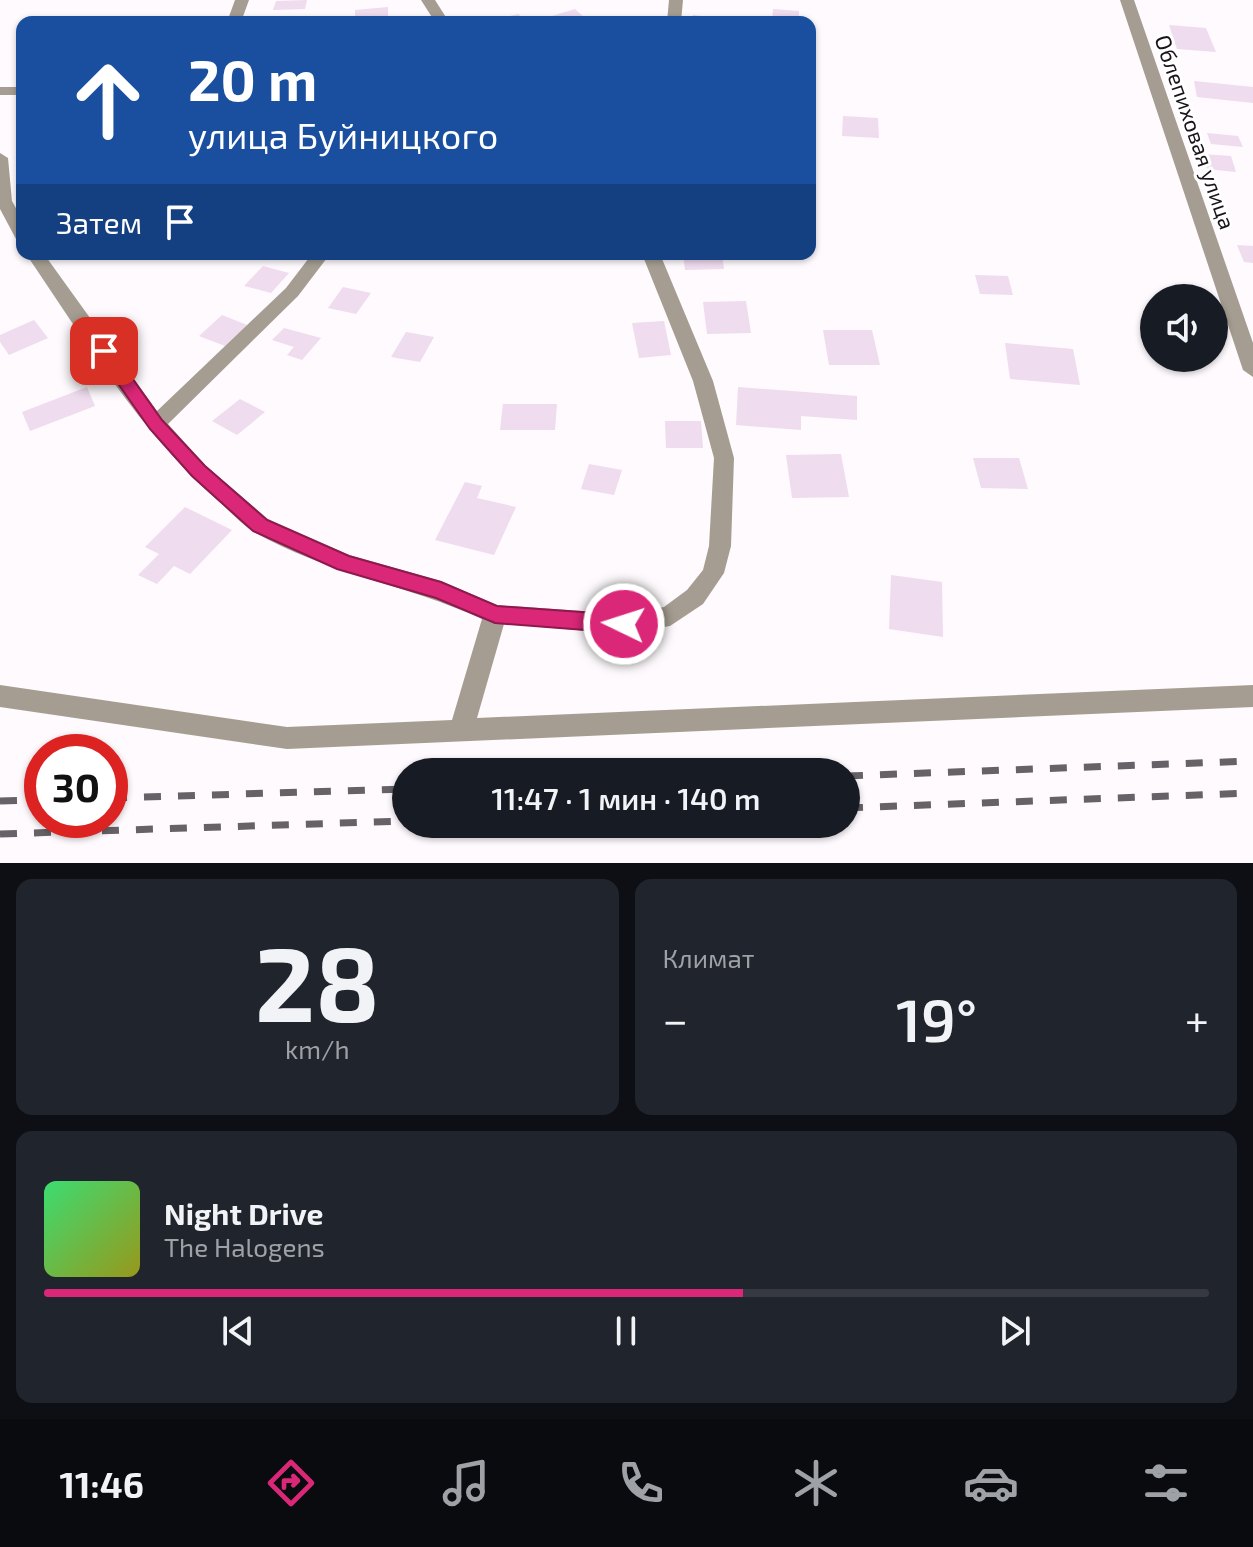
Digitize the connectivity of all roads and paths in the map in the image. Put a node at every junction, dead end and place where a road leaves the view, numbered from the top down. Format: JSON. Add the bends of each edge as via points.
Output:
{"nodes":[{"id":1,"x":1127,"y":0,"type":"edge"},
{"id":2,"x":0,"y":158,"type":"edge"},
{"id":3,"x":16,"y":197,"type":"edge"},
{"id":4,"x":4,"y":201,"type":"junction"},
{"id":5,"x":16,"y":224,"type":"edge"},
{"id":6,"x":39,"y":260,"type":"edge"},
{"id":7,"x":316,"y":260,"type":"edge"},
{"id":8,"x":653,"y":260,"type":"edge"},
{"id":9,"x":1253,"y":370,"type":"edge"},
{"id":10,"x":156,"y":424,"type":"junction"},
{"id":11,"x":495,"y":614,"type":"junction"},
{"id":12,"x":0,"y":696,"type":"edge"},
{"id":13,"x":1253,"y":696,"type":"edge"},
{"id":14,"x":461,"y":731,"type":"junction"}],
"edges":[{"from":1,"to":9,"type":"street","name":"Облепиховая улица"},
{"from":2,"to":4,"type":"street"},
{"from":3,"to":4,"type":"street"},
{"from":4,"to":5,"type":"street"},
{"from":6,"to":10,"type":"street"},
{"from":7,"to":10,"type":"street","via":[[292,292]]},
{"from":8,"to":11,"type":"street","via":[[703,381],[724,458],[720,546],[713,573],[695,597],[670,616],[624,624]]},
{"from":10,"to":11,"type":"street","via":[[198,471],[260,525],[344,563],[441,590]]},
{"from":11,"to":14,"type":"street"},
{"from":12,"to":14,"type":"street","via":[[287,738]]},
{"from":13,"to":14,"type":"street"}]}
